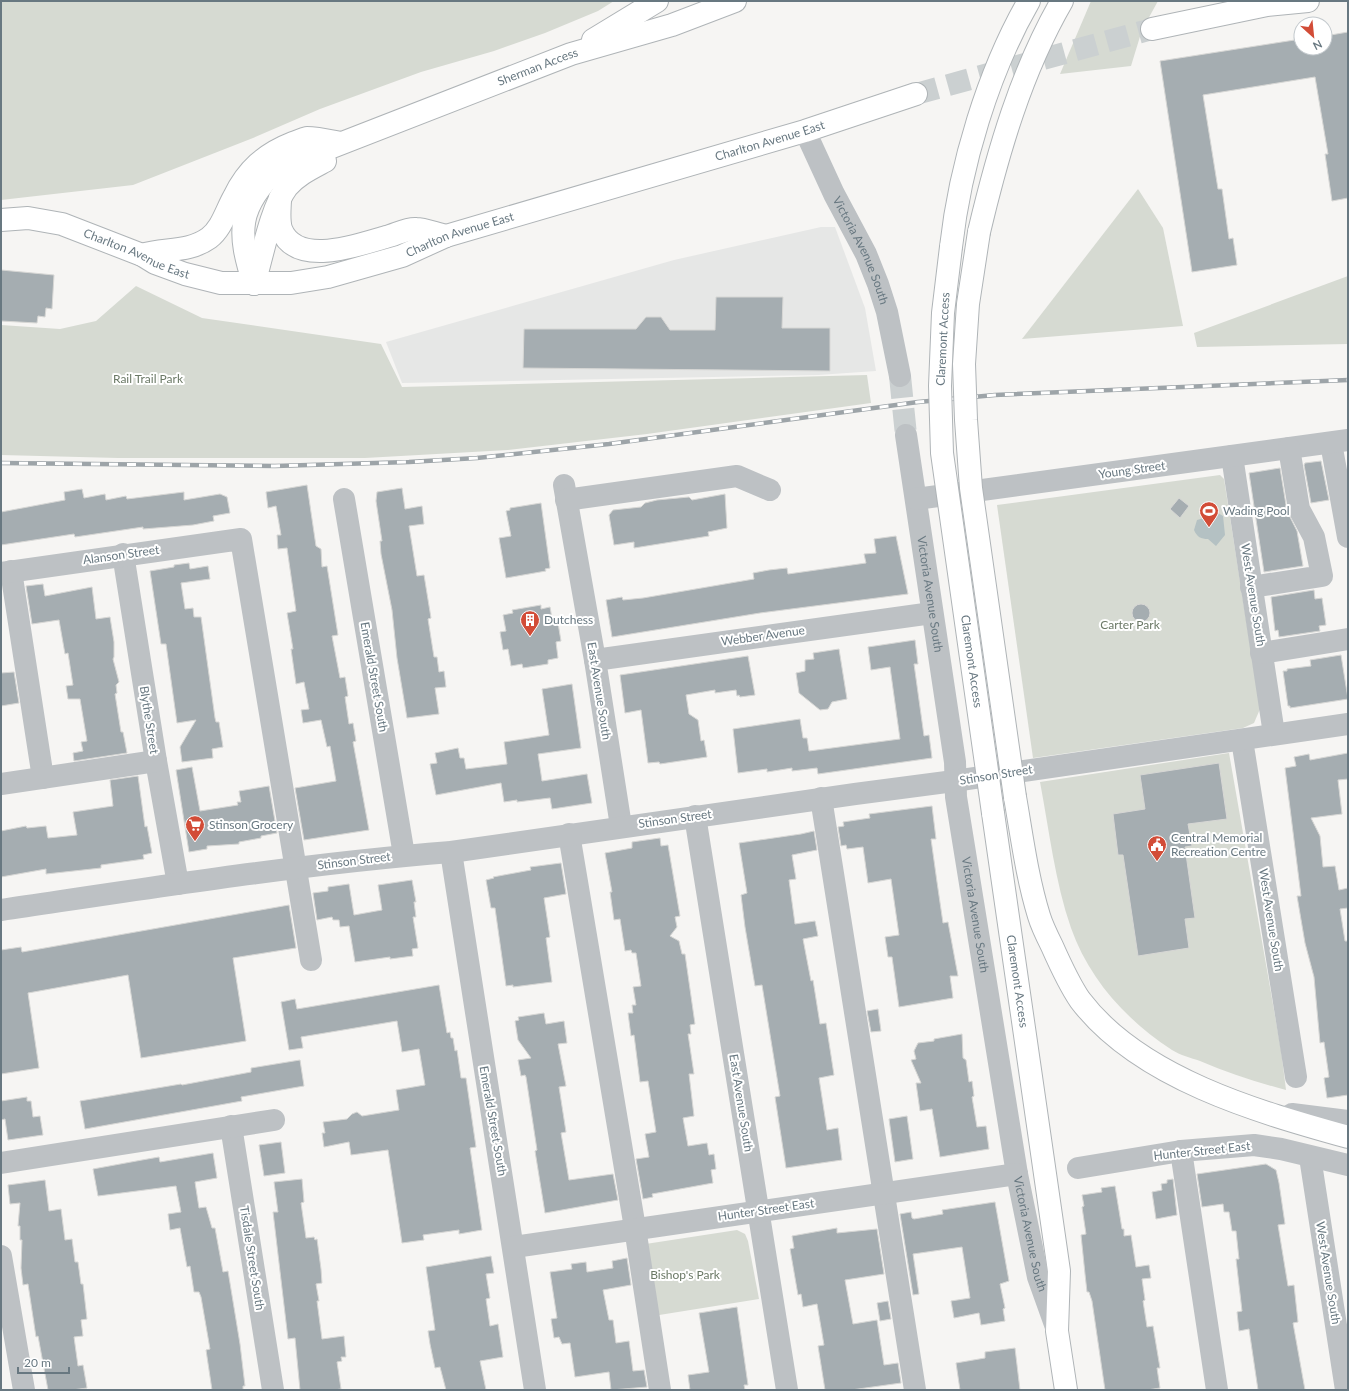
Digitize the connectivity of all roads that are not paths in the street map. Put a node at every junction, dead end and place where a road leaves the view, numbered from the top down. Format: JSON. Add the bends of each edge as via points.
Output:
{"nodes":[{"id":1,"x":657,"y":1,"type":"edge"},
{"id":2,"x":735,"y":1,"type":"edge"},
{"id":3,"x":1029,"y":1,"type":"edge"},
{"id":4,"x":1062,"y":1,"type":"edge"},
{"id":5,"x":1308,"y":1,"type":"edge"},
{"id":6,"x":1152,"y":29,"type":"tunnel mouth"},
{"id":7,"x":571,"y":54,"type":"junction"},
{"id":8,"x":916,"y":94,"type":"tunnel mouth"},
{"id":9,"x":805,"y":131,"type":"junction"},
{"id":10,"x":343,"y":143,"type":"junction"},
{"id":11,"x":280,"y":198,"type":"junction"},
{"id":12,"x":1,"y":220,"type":"edge"},
{"id":13,"x":446,"y":236,"type":"junction"},
{"id":14,"x":142,"y":255,"type":"junction"},
{"id":15,"x":254,"y":284,"type":"junction"},
{"id":16,"x":900,"y":376,"type":"tunnel mouth"},
{"id":17,"x":906,"y":434,"type":"tunnel mouth"},
{"id":18,"x":1340,"y":442,"type":"edge"},
{"id":19,"x":1289,"y":448,"type":"junction"},
{"id":20,"x":1232,"y":456,"type":"junction"},
{"id":21,"x":770,"y":490,"type":"dead end"},
{"id":22,"x":344,"y":499,"type":"dead end"},
{"id":23,"x":916,"y":499,"type":"junction"},
{"id":24,"x":1348,"y":537,"type":"edge"},
{"id":25,"x":123,"y":554,"type":"junction"},
{"id":26,"x":6,"y":572,"type":"edge"},
{"id":27,"x":1251,"y":587,"type":"junction"},
{"id":28,"x":932,"y":613,"type":"junction"},
{"id":29,"x":1348,"y":639,"type":"edge"},
{"id":30,"x":1261,"y":653,"type":"junction"},
{"id":31,"x":595,"y":660,"type":"junction"},
{"id":32,"x":1348,"y":724,"type":"edge"},
{"id":33,"x":1274,"y":734,"type":"junction"},
{"id":34,"x":1242,"y":740,"type":"junction"},
{"id":35,"x":156,"y":761,"type":"junction"},
{"id":36,"x":43,"y":778,"type":"junction"},
{"id":37,"x":954,"y":781,"type":"junction"},
{"id":38,"x":1,"y":784,"type":"edge"},
{"id":39,"x":821,"y":798,"type":"junction"},
{"id":40,"x":695,"y":816,"type":"junction"},
{"id":41,"x":621,"y":826,"type":"junction"},
{"id":42,"x":569,"y":834,"type":"junction"},
{"id":43,"x":450,"y":852,"type":"junction"},
{"id":44,"x":404,"y":855,"type":"junction"},
{"id":45,"x":295,"y":869,"type":"junction"},
{"id":46,"x":178,"y":884,"type":"junction"},
{"id":47,"x":1,"y":910,"type":"edge"},
{"id":48,"x":311,"y":960,"type":"dead end"},
{"id":49,"x":1296,"y":1077,"type":"dead end"},
{"id":50,"x":1263,"y":1111,"type":"junction"},
{"id":51,"x":274,"y":1120,"type":"dead end"},
{"id":52,"x":1348,"y":1121,"type":"edge"},
{"id":53,"x":231,"y":1126,"type":"junction"},
{"id":54,"x":1348,"y":1137,"type":"edge"},
{"id":55,"x":1180,"y":1152,"type":"junction"},
{"id":56,"x":1310,"y":1157,"type":"junction"},
{"id":57,"x":1,"y":1163,"type":"edge"},
{"id":58,"x":1348,"y":1165,"type":"edge"},
{"id":59,"x":1078,"y":1168,"type":"dead end"},
{"id":60,"x":1017,"y":1174,"type":"junction"},
{"id":61,"x":884,"y":1193,"type":"junction"},
{"id":62,"x":758,"y":1212,"type":"junction"},
{"id":63,"x":635,"y":1228,"type":"junction"},
{"id":64,"x":514,"y":1248,"type":"junction"},
{"id":65,"x":1,"y":1256,"type":"edge"},
{"id":66,"x":1057,"y":1331,"type":"junction"},
{"id":67,"x":24,"y":1390,"type":"edge"},
{"id":68,"x":273,"y":1390,"type":"edge"},
{"id":69,"x":535,"y":1390,"type":"edge"},
{"id":70,"x":660,"y":1390,"type":"edge"},
{"id":71,"x":787,"y":1390,"type":"edge"},
{"id":72,"x":915,"y":1390,"type":"edge"},
{"id":73,"x":1066,"y":1390,"type":"edge"},
{"id":74,"x":1217,"y":1390,"type":"edge"},
{"id":75,"x":1346,"y":1390,"type":"edge"}],
"edges":[{"from":1,"to":7,"type":"main road"},
{"from":2,"to":7,"type":"main road","name":"Sherman Access","via":[[672,25]]},
{"from":3,"to":66,"type":"main road","name":"Claremont Access","bridge":true,"via":[[1005,49],[977,124],[960,192],[943,314],[940,386],[942,453],[1059,1271]]},
{"from":4,"to":50,"type":"main road","name":"Claremont Access","bridge":true,"via":[[1026,77],[1006,130],[979,232],[968,304],[964,364],[971,488],[1015,797],[1029,875],[1039,917],[1080,1000],[1120,1040],[1153,1062],[1206,1091]]},
{"from":5,"to":6,"type":"main road","via":[[1267,5]]},
{"from":7,"to":10,"type":"main road","name":"Sherman Access"},
{"from":8,"to":9,"type":"main road","name":"Charlton Avenue East"},
{"from":9,"to":13,"type":"main road","name":"Charlton Avenue East"},
{"from":9,"to":16,"type":"street","name":"Victoria Avenue South","via":[[834,194],[866,254],[878,284],[887,312]]},
{"from":10,"to":11,"type":"main road","name":"Sherman Access","via":[[326,161],[297,177]]},
{"from":10,"to":14,"type":"main road","via":[[306,138],[276,150],[250,170],[233,197],[224,219],[210,237],[189,248],[174,251],[158,250]]},
{"from":10,"to":15,"type":"main road","name":"Sherman Access","via":[[278,168],[256,191],[249,205],[242,241]]},
{"from":11,"to":13,"type":"main road","via":[[281,228],[292,244],[317,251],[336,250],[415,229]]},
{"from":11,"to":15,"type":"main road","name":"Sherman Access"},
{"from":12,"to":14,"type":"main road","name":"Charlton Avenue East","via":[[28,218],[62,224]]},
{"from":13,"to":15,"type":"main road","name":"Charlton Avenue East","via":[[402,256],[328,276],[291,283]]},
{"from":14,"to":15,"type":"main road","name":"Charlton Avenue East","via":[[155,263],[185,274],[221,283]]},
{"from":17,"to":23,"type":"street","name":"Victoria Avenue South"},
{"from":18,"to":19,"type":"street","name":"Young Street"},
{"from":18,"to":24,"type":"street"},
{"from":19,"to":20,"type":"street","name":"Young Street"},
{"from":19,"to":27,"type":"street","via":[[1299,510],[1314,536],[1322,576]]},
{"from":20,"to":23,"type":"street","name":"Young Street"},
{"from":20,"to":27,"type":"street","name":"West Avenue South"},
{"from":21,"to":31,"type":"street","name":"East Avenue South","via":[[737,476],[565,492]]},
{"from":22,"to":44,"type":"street","name":"Emerald Street South"},
{"from":23,"to":28,"type":"street","name":"Victoria Avenue South"},
{"from":25,"to":26,"type":"street","name":"Alanson Street"},
{"from":25,"to":35,"type":"street","name":"Blythe Street"},
{"from":25,"to":45,"type":"street","name":"Alanson Street","via":[[241,539]]},
{"from":26,"to":36,"type":"street"},
{"from":27,"to":30,"type":"street","name":"West Avenue South"},
{"from":28,"to":31,"type":"street","name":"Webber Avenue"},
{"from":28,"to":37,"type":"street","name":"Victoria Avenue South","via":[[955,762]]},
{"from":29,"to":30,"type":"street"},
{"from":30,"to":33,"type":"street","name":"West Avenue South"},
{"from":31,"to":41,"type":"street","name":"East Avenue South"},
{"from":32,"to":33,"type":"street","name":"Stinson Street"},
{"from":33,"to":34,"type":"street","name":"Stinson Street"},
{"from":34,"to":37,"type":"street","name":"Stinson Street"},
{"from":34,"to":49,"type":"street","name":"West Avenue South"},
{"from":35,"to":36,"type":"street"},
{"from":35,"to":46,"type":"street","name":"Blythe Street"},
{"from":36,"to":38,"type":"street"},
{"from":37,"to":39,"type":"street","name":"Stinson Street"},
{"from":37,"to":60,"type":"street","name":"Victoria Avenue South"},
{"from":39,"to":40,"type":"street","name":"Stinson Street"},
{"from":39,"to":61,"type":"street"},
{"from":40,"to":41,"type":"street","name":"Stinson Street"},
{"from":40,"to":62,"type":"street","name":"East Avenue South"},
{"from":41,"to":42,"type":"street","name":"Stinson Street"},
{"from":42,"to":43,"type":"street","name":"Stinson Street"},
{"from":42,"to":63,"type":"street"},
{"from":43,"to":44,"type":"street","name":"Stinson Street"},
{"from":43,"to":64,"type":"street","name":"Emerald Street South"},
{"from":44,"to":45,"type":"street","name":"Stinson Street"},
{"from":45,"to":46,"type":"street","name":"Stinson Street"},
{"from":45,"to":48,"type":"street"},
{"from":46,"to":47,"type":"street","name":"Stinson Street"},
{"from":50,"to":52,"type":"street"},
{"from":50,"to":54,"type":"main road","name":"Claremont Access"},
{"from":51,"to":53,"type":"street"},
{"from":53,"to":57,"type":"street"},
{"from":53,"to":68,"type":"street","name":"Tisdale Street South"},
{"from":55,"to":56,"type":"street","name":"Hunter Street East","via":[[1221,1146],[1254,1145]]},
{"from":55,"to":59,"type":"street","name":"Hunter Street East"},
{"from":55,"to":74,"type":"street"},
{"from":56,"to":58,"type":"street","name":"Hunter Street East"},
{"from":56,"to":75,"type":"street","name":"West Avenue South"},
{"from":60,"to":61,"type":"street","name":"Hunter Street East"},
{"from":60,"to":66,"type":"street","name":"Victoria Avenue South","via":[[1038,1277]]},
{"from":61,"to":62,"type":"street","name":"Hunter Street East"},
{"from":61,"to":72,"type":"street"},
{"from":62,"to":63,"type":"street","name":"Hunter Street East"},
{"from":62,"to":71,"type":"street","name":"East Avenue South"},
{"from":63,"to":64,"type":"street","name":"Hunter Street East"},
{"from":63,"to":70,"type":"street"},
{"from":64,"to":69,"type":"street","name":"Emerald Street South"},
{"from":65,"to":67,"type":"street"},
{"from":66,"to":73,"type":"main road","name":"Victoria Avenue South"}]}
